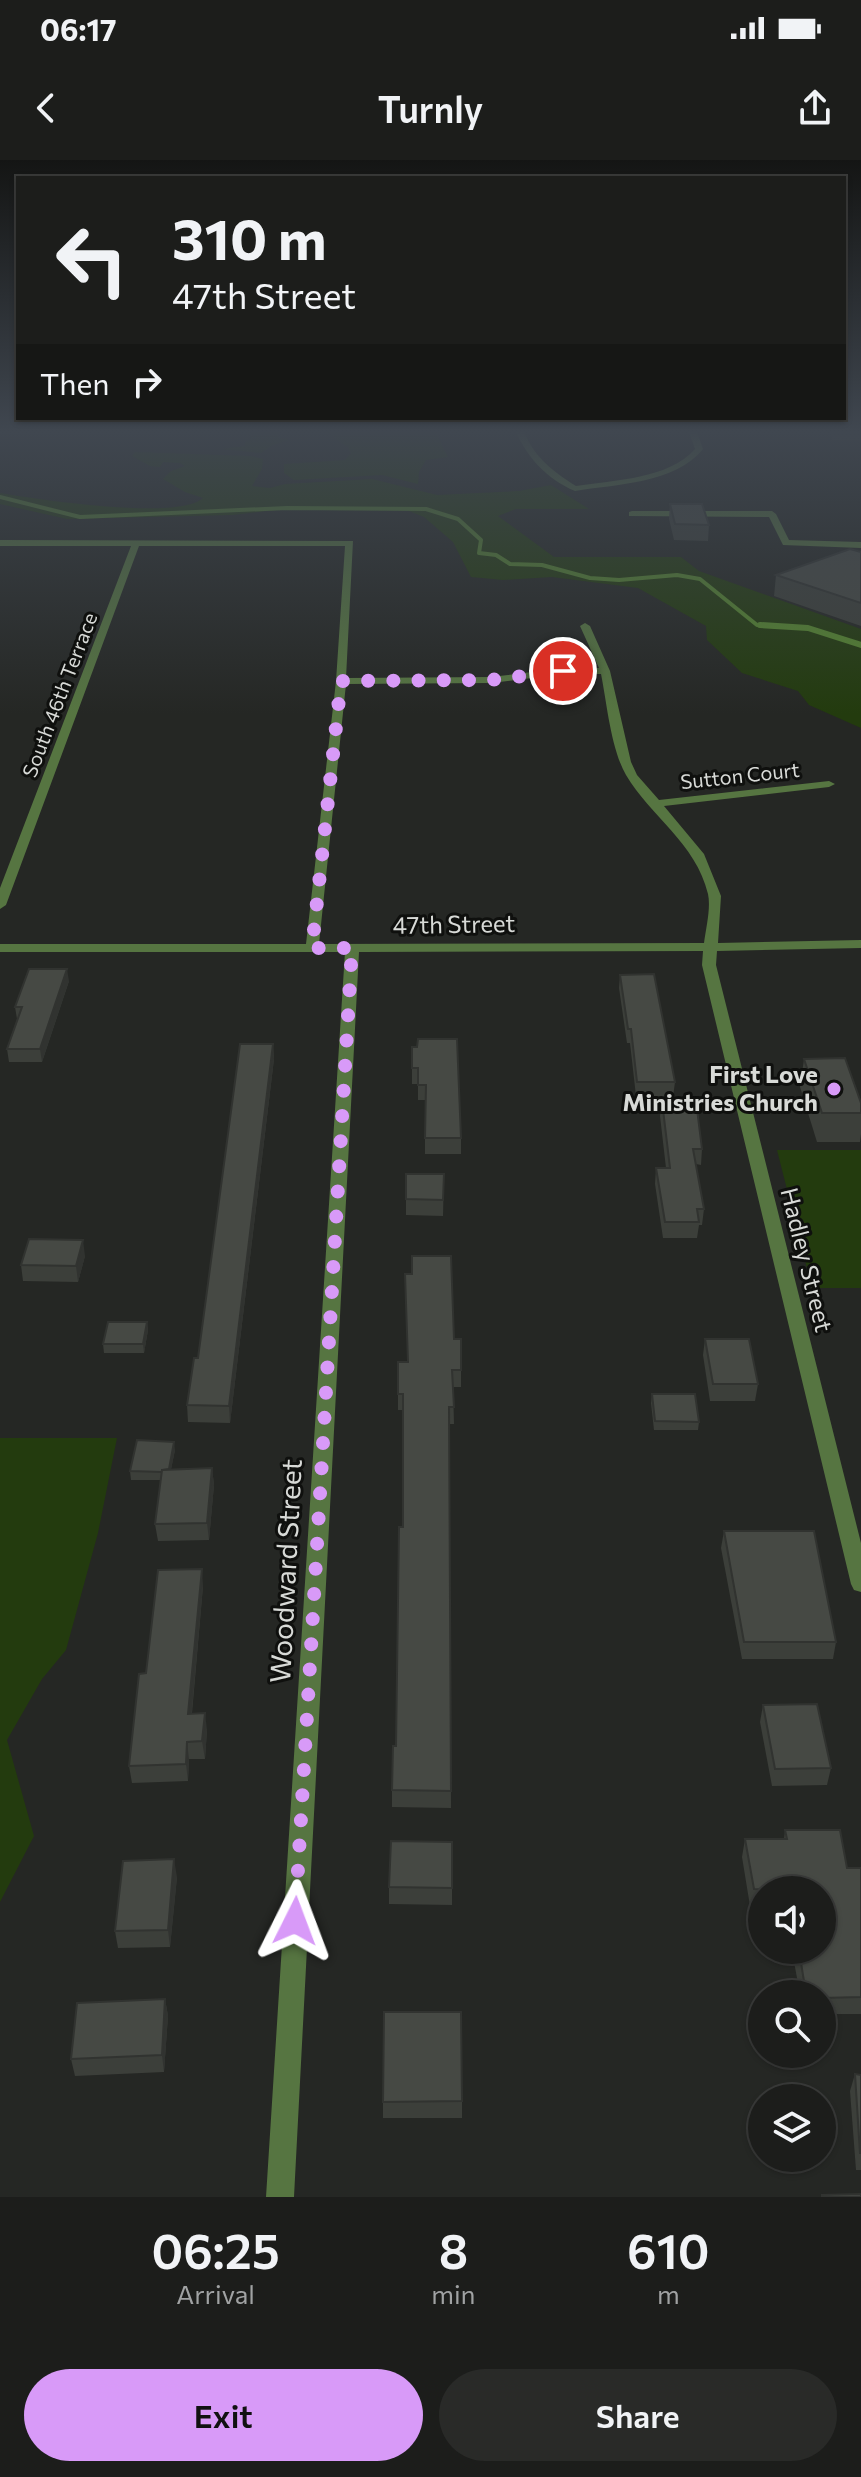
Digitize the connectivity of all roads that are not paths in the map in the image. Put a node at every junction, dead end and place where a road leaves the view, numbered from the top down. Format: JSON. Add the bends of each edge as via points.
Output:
{"nodes":[{"id":1,"x":777,"y":524,"type":"edge"},
{"id":2,"x":0,"y":543,"type":"edge"},
{"id":3,"x":136,"y":543,"type":"junction"},
{"id":4,"x":861,"y":545,"type":"edge"},
{"id":5,"x":585,"y":626,"type":"dead end"},
{"id":6,"x":605,"y":671,"type":"junction"},
{"id":7,"x":341,"y":681,"type":"junction"},
{"id":8,"x":829,"y":784,"type":"dead end"},
{"id":9,"x":654,"y":804,"type":"junction"},
{"id":10,"x":0,"y":905,"type":"edge"},
{"id":11,"x":861,"y":944,"type":"edge"},
{"id":12,"x":711,"y":947,"type":"junction"},
{"id":13,"x":0,"y":948,"type":"edge"},
{"id":14,"x":312,"y":948,"type":"junction"},
{"id":15,"x":352,"y":948,"type":"junction"},
{"id":16,"x":861,"y":1584,"type":"edge"},
{"id":17,"x":280,"y":2197,"type":"edge"}],
"edges":[{"from":1,"to":4,"type":"street","via":[[786,543]]},
{"from":2,"to":3,"type":"street"},
{"from":3,"to":7,"type":"street","via":[[350,543]]},
{"from":3,"to":10,"type":"street","name":"South 46th Terrace"},
{"from":5,"to":6,"type":"street","name":"Hadley Street"},
{"from":6,"to":7,"type":"street","via":[[491,680]]},
{"from":6,"to":9,"type":"street","name":"Hadley Street","via":[[625,762]]},
{"from":7,"to":14,"type":"street"},
{"from":8,"to":9,"type":"street","name":"Sutton Court"},
{"from":9,"to":12,"type":"street","name":"Hadley Street","via":[[698,854],[715,896]]},
{"from":11,"to":12,"type":"street","name":"47th Street"},
{"from":12,"to":15,"type":"street","name":"47th Street"},
{"from":12,"to":16,"type":"street","name":"Hadley Street","via":[[709,965]]},
{"from":13,"to":14,"type":"street","name":"47th Street"},
{"from":14,"to":15,"type":"street","name":"47th Street"},
{"from":15,"to":17,"type":"street","name":"Woodward Street"}]}
